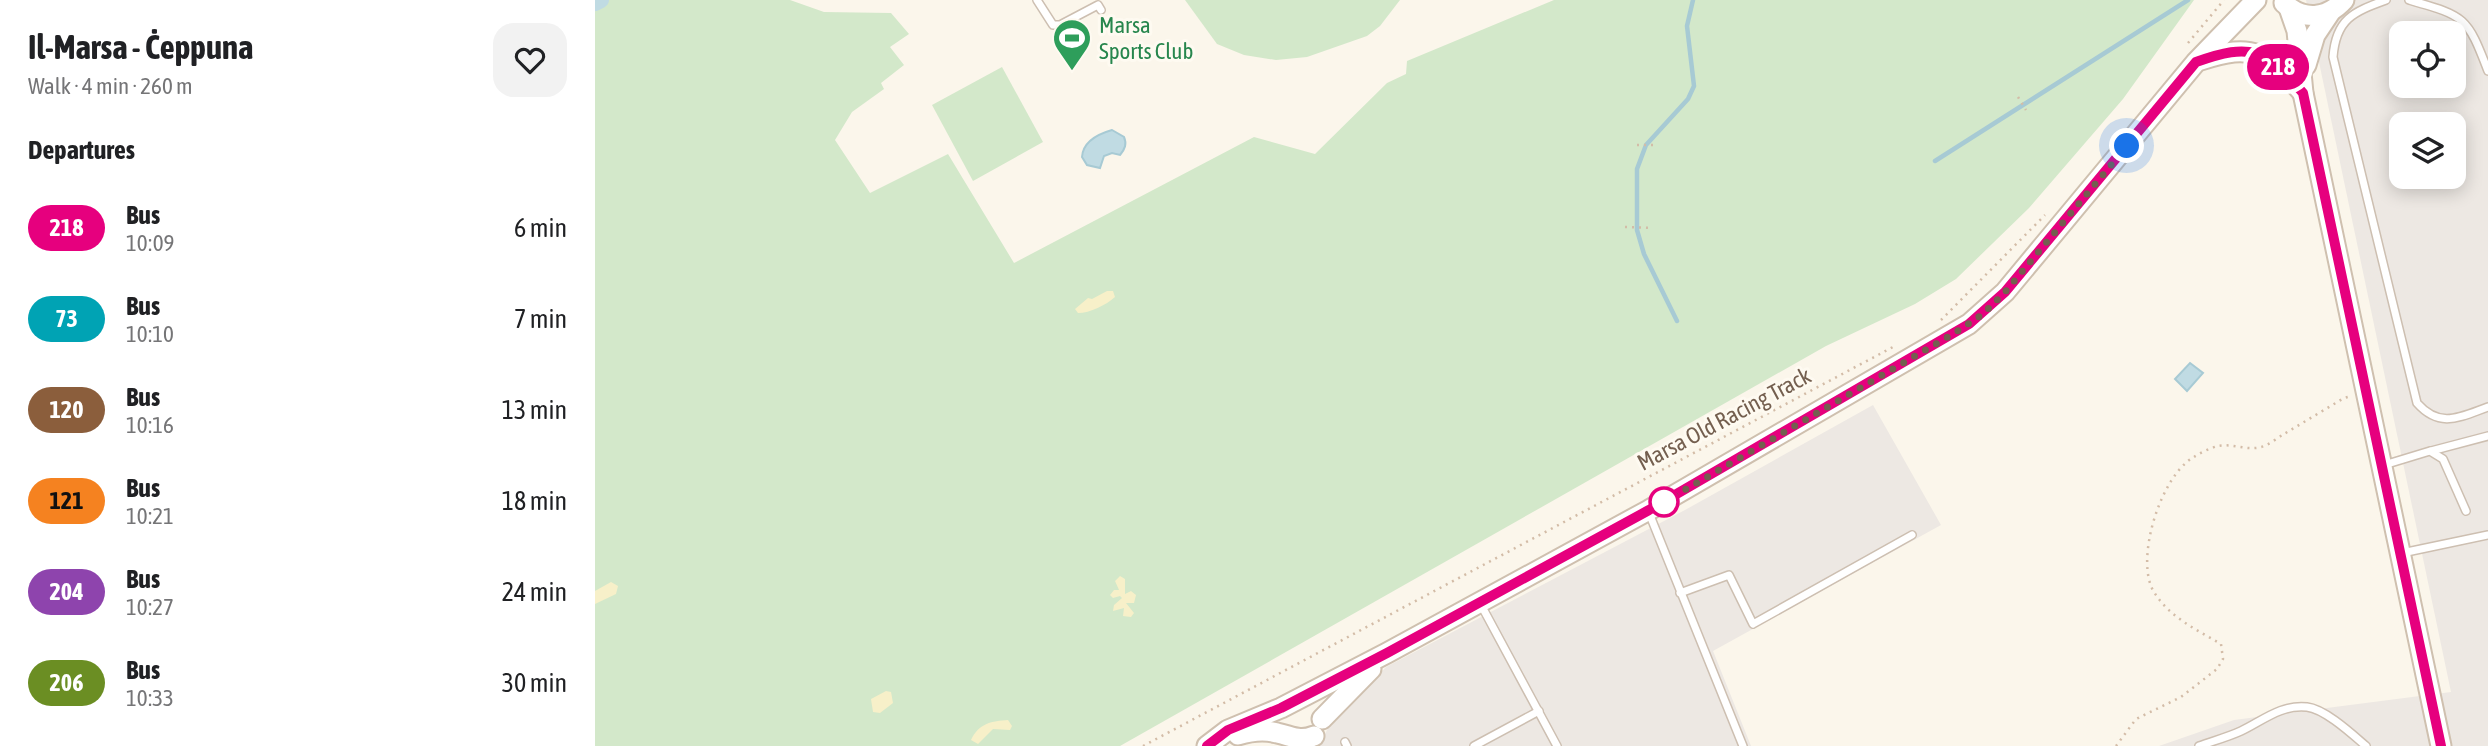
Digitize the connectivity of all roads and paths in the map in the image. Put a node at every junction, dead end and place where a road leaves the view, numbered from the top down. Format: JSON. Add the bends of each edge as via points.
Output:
{"nodes":[{"id":1,"x":1037,"y":0,"type":"edge"},
{"id":2,"x":2224,"y":0,"type":"edge"},
{"id":3,"x":2256,"y":0,"type":"edge"},
{"id":4,"x":2386,"y":0,"type":"edge"},
{"id":5,"x":2409,"y":0,"type":"edge"},
{"id":6,"x":2284,"y":4,"type":"edge"},
{"id":7,"x":2338,"y":6,"type":"edge"},
{"id":8,"x":1101,"y":10,"type":"dead end"},
{"id":9,"x":2237,"y":18,"type":"junction"},
{"id":10,"x":2189,"y":43,"type":"dead end"},
{"id":11,"x":2196,"y":62,"type":"junction"},
{"id":12,"x":2488,"y":71,"type":"edge"},
{"id":13,"x":2303,"y":93,"type":"junction"},
{"id":14,"x":2018,"y":97,"type":"dead end"},
{"id":15,"x":2026,"y":110,"type":"dead end"},
{"id":16,"x":1637,"y":145,"type":"dead end"},
{"id":17,"x":1656,"y":145,"type":"dead end"},
{"id":18,"x":2048,"y":212,"type":"dead end"},
{"id":19,"x":1625,"y":227,"type":"dead end"},
{"id":20,"x":1651,"y":228,"type":"dead end"},
{"id":21,"x":1938,"y":323,"type":"dead end"},
{"id":22,"x":1901,"y":342,"type":"dead end"},
{"id":23,"x":2368,"y":393,"type":"junction"},
{"id":24,"x":2488,"y":407,"type":"edge"},
{"id":25,"x":2488,"y":436,"type":"edge"},
{"id":26,"x":2430,"y":452,"type":"junction"},
{"id":27,"x":2383,"y":465,"type":"junction"},
{"id":28,"x":1649,"y":510,"type":"junction"},
{"id":29,"x":2466,"y":511,"type":"dead end"},
{"id":30,"x":1912,"y":535,"type":"dead end"},
{"id":31,"x":2488,"y":535,"type":"edge"},
{"id":32,"x":2401,"y":553,"type":"junction"},
{"id":33,"x":1680,"y":593,"type":"junction"},
{"id":34,"x":1480,"y":602,"type":"junction"},
{"id":35,"x":1387,"y":653,"type":"junction"},
{"id":36,"x":1302,"y":697,"type":"junction"},
{"id":37,"x":1539,"y":711,"type":"junction"},
{"id":38,"x":1297,"y":731,"type":"edge"},
{"id":39,"x":1143,"y":746,"type":"edge"},
{"id":40,"x":1210,"y":746,"type":"edge"},
{"id":41,"x":1229,"y":746,"type":"edge"},
{"id":42,"x":1266,"y":746,"type":"edge"},
{"id":43,"x":1474,"y":746,"type":"edge"},
{"id":44,"x":1557,"y":746,"type":"edge"},
{"id":45,"x":1743,"y":746,"type":"edge"},
{"id":46,"x":2116,"y":746,"type":"edge"},
{"id":47,"x":2200,"y":746,"type":"edge"},
{"id":48,"x":2366,"y":746,"type":"edge"},
{"id":49,"x":2441,"y":746,"type":"edge"}],
"edges":[{"from":1,"to":8,"type":"lane","via":[[1053,25],[1098,5]]},
{"from":2,"to":10,"type":"path"},
{"from":3,"to":9,"type":"main road"},
{"from":4,"to":24,"type":"lane","via":[[2349,17],[2336,38],[2333,57],[2417,403],[2431,415],[2447,420]]},
{"from":5,"to":12,"type":"lane","via":[[2464,21]]},
{"from":6,"to":7,"type":"main road","via":[[2309,16]]},
{"from":6,"to":9,"type":"main road","via":[[2260,6]]},
{"from":6,"to":13,"type":"main road","via":[[2297,31]]},
{"from":7,"to":13,"type":"main road","via":[[2317,30],[2310,47]]},
{"from":9,"to":11,"type":"main road"},
{"from":11,"to":13,"type":"main road","via":[[2237,50],[2255,53],[2274,63]]},
{"from":11,"to":28,"type":"main road","via":[[1983,314]]},
{"from":13,"to":23,"type":"main road"},
{"from":14,"to":15,"type":"path"},
{"from":16,"to":17,"type":"path"},
{"from":18,"to":21,"type":"path"},
{"from":19,"to":20,"type":"path"},
{"from":22,"to":39,"type":"path","name":"Marsa Old Racing Track"},
{"from":23,"to":27,"type":"main road"},
{"from":23,"to":46,"type":"path","via":[[2344,398],[2262,447],[2220,445],[2179,468],[2161,497],[2152,528],[2148,568],[2152,589],[2184,622],[2221,644],[2223,659],[2181,697],[2136,719]]},
{"from":25,"to":26,"type":"lane"},
{"from":26,"to":27,"type":"lane"},
{"from":26,"to":29,"type":"lane","via":[[2443,459]]},
{"from":27,"to":32,"type":"main road"},
{"from":28,"to":33,"type":"lane"},
{"from":28,"to":34,"type":"main road"},
{"from":30,"to":33,"type":"lane","via":[[1753,624],[1729,575]]},
{"from":31,"to":32,"type":"lane"},
{"from":32,"to":49,"type":"main road"},
{"from":33,"to":45,"type":"lane"},
{"from":34,"to":35,"type":"main road"},
{"from":34,"to":37,"type":"lane"},
{"from":35,"to":36,"type":"main road"},
{"from":35,"to":38,"type":"main road"},
{"from":36,"to":38,"type":"main road"},
{"from":36,"to":38,"type":"main road","via":[[1314,704]]},
{"from":37,"to":43,"type":"lane"},
{"from":37,"to":44,"type":"lane"},
{"from":38,"to":40,"type":"main road","via":[[1228,730]]},
{"from":41,"to":42,"type":"main road","via":[[1243,740]]},
{"from":47,"to":48,"type":"lane","via":[[2279,711],[2306,706],[2343,726]]}]}
